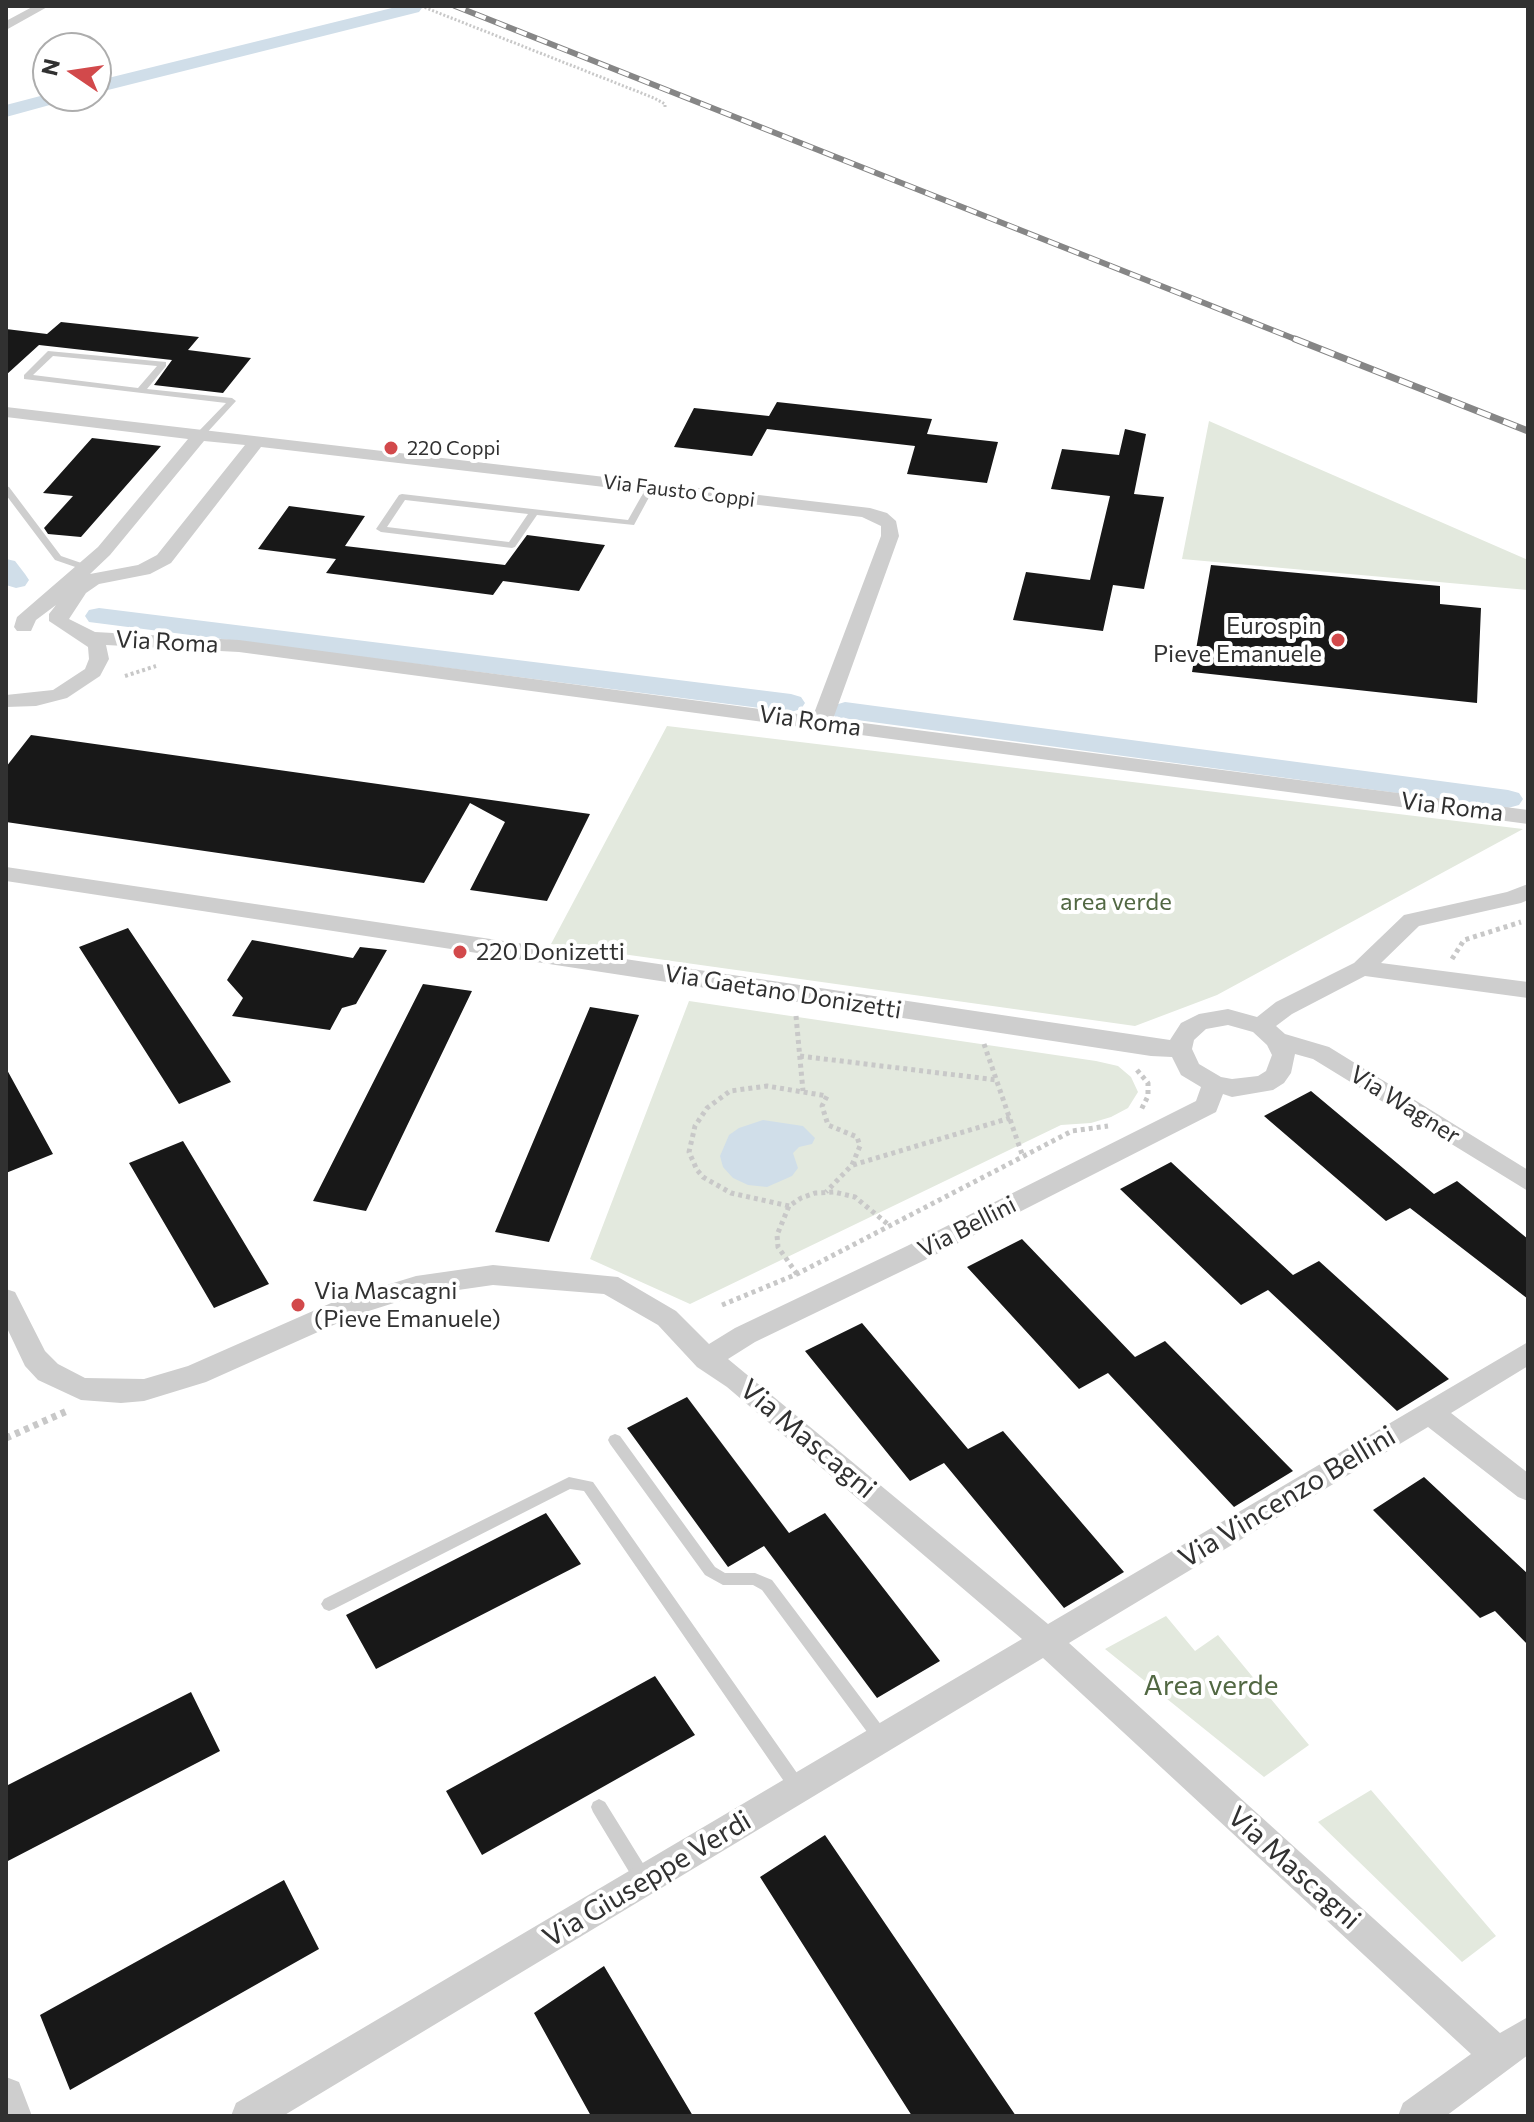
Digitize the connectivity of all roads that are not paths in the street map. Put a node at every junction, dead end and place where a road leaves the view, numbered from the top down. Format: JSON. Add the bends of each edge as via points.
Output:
{"nodes":[{"id":1,"x":43,"y":6,"type":"edge"},
{"id":2,"x":6,"y":26,"type":"edge"},
{"id":3,"x":140,"y":391,"type":"junction"},
{"id":4,"x":6,"y":412,"type":"edge"},
{"id":5,"x":200,"y":435,"type":"junction"},
{"id":6,"x":257,"y":441,"type":"junction"},
{"id":7,"x":650,"y":488,"type":"junction"},
{"id":8,"x":6,"y":489,"type":"edge"},
{"id":9,"x":534,"y":512,"type":"junction"},
{"id":10,"x":87,"y":568,"type":"junction"},
{"id":11,"x":51,"y":600,"type":"junction"},
{"id":12,"x":6,"y":611,"type":"edge"},
{"id":13,"x":12,"y":627,"type":"edge"},
{"id":14,"x":82,"y":633,"type":"junction"},
{"id":15,"x":7,"y":702,"type":"edge"},
{"id":16,"x":821,"y":723,"type":"junction"},
{"id":17,"x":1528,"y":817,"type":"edge"},
{"id":18,"x":6,"y":874,"type":"edge"},
{"id":19,"x":1528,"y":891,"type":"edge"},
{"id":20,"x":1362,"y":968,"type":"junction"},
{"id":21,"x":1528,"y":990,"type":"edge"},
{"id":22,"x":1269,"y":1033,"type":"junction"},
{"id":23,"x":1180,"y":1049,"type":"junction"},
{"id":24,"x":1214,"y":1084,"type":"junction"},
{"id":25,"x":1528,"y":1182,"type":"edge"},
{"id":26,"x":6,"y":1299,"type":"edge"},
{"id":27,"x":1528,"y":1353,"type":"edge"},
{"id":28,"x":707,"y":1359,"type":"junction"},
{"id":29,"x":1429,"y":1412,"type":"junction"},
{"id":30,"x":615,"y":1440,"type":"dead end"},
{"id":31,"x":1528,"y":1489,"type":"edge"},
{"id":32,"x":329,"y":1604,"type":"dead end"},
{"id":33,"x":1046,"y":1642,"type":"junction"},
{"id":34,"x":882,"y":1739,"type":"junction"},
{"id":35,"x":798,"y":1789,"type":"junction"},
{"id":36,"x":599,"y":1807,"type":"dead end"},
{"id":37,"x":644,"y":1881,"type":"junction"},
{"id":38,"x":1528,"y":2034,"type":"edge"},
{"id":39,"x":1498,"y":2055,"type":"junction"},
{"id":40,"x":6,"y":2095,"type":"edge"},
{"id":41,"x":14,"y":2116,"type":"edge"},
{"id":42,"x":249,"y":2116,"type":"edge"},
{"id":43,"x":1416,"y":2116,"type":"edge"}],
"edges":[{"from":1,"to":2,"type":"street"},
{"from":3,"to":3,"type":"lane","via":[[55,381],[27,377],[51,353],[163,364]]},
{"from":3,"to":5,"type":"lane","via":[[232,401]]},
{"from":4,"to":5,"type":"street"},
{"from":5,"to":6,"type":"street","name":"Via Fausto Coppi"},
{"from":5,"to":10,"type":"street"},
{"from":6,"to":7,"type":"street","name":"Via Fausto Coppi"},
{"from":6,"to":14,"type":"street","via":[[164,559],[143,570],[93,579],[79,589],[59,621]]},
{"from":7,"to":9,"type":"lane","via":[[631,523]]},
{"from":7,"to":16,"type":"street","name":"Via Fausto Coppi","via":[[864,512],[890,525]]},
{"from":8,"to":10,"type":"lane","via":[[58,558]]},
{"from":9,"to":9,"type":"lane","via":[[402,497],[381,529],[512,545]]},
{"from":10,"to":11,"type":"street"},
{"from":11,"to":12,"type":"street"},
{"from":11,"to":13,"type":"street"},
{"from":13,"to":14,"type":"street","name":"Via Roma","via":[[52,625]]},
{"from":14,"to":15,"type":"street","via":[[98,647],[93,672],[77,685],[36,700]]},
{"from":14,"to":16,"type":"street","name":"Via Roma","via":[[239,646]]},
{"from":16,"to":17,"type":"street","name":"Via Roma"},
{"from":18,"to":23,"type":"street","name":"Via Gaetano Donizetti"},
{"from":19,"to":20,"type":"street","via":[[1412,920]]},
{"from":20,"to":21,"type":"street"},
{"from":20,"to":22,"type":"street","via":[[1284,1008]]},
{"from":22,"to":23,"type":"street","via":[[1228,1017],[1199,1022],[1182,1038]]},
{"from":22,"to":24,"type":"street","via":[[1284,1055],[1275,1077],[1249,1088]]},
{"from":22,"to":25,"type":"street","name":"Via Wagner","via":[[1321,1053]]},
{"from":23,"to":24,"type":"street","via":[[1190,1069]]},
{"from":24,"to":28,"type":"street","name":"Via Bellini","via":[[1207,1106],[745,1335]]},
{"from":26,"to":28,"type":"street","name":"Via Mascagni","via":[[35,1358],[48,1372],[65,1383],[100,1392],[144,1390],[182,1379],[385,1294],[493,1275],[609,1284],[667,1318]]},
{"from":27,"to":29,"type":"street","name":"Via Vincenzo Bellini"},
{"from":28,"to":33,"type":"street","name":"Via Mascagni"},
{"from":29,"to":31,"type":"street"},
{"from":29,"to":33,"type":"street","name":"Via Vincenzo Bellini"},
{"from":30,"to":34,"type":"lane","via":[[710,1571],[723,1579],[755,1579],[767,1585]]},
{"from":32,"to":35,"type":"lane","via":[[569,1483],[588,1486]]},
{"from":33,"to":34,"type":"street","name":"Via Giuseppe Verdi"},
{"from":33,"to":39,"type":"street","name":"Via Mascagni"},
{"from":34,"to":35,"type":"street","name":"Via Giuseppe Verdi"},
{"from":35,"to":37,"type":"street","name":"Via Giuseppe Verdi"},
{"from":36,"to":37,"type":"lane"},
{"from":37,"to":42,"type":"street","name":"Via Giuseppe Verdi"},
{"from":38,"to":39,"type":"street"},
{"from":39,"to":43,"type":"street"},
{"from":40,"to":41,"type":"street"}]}
